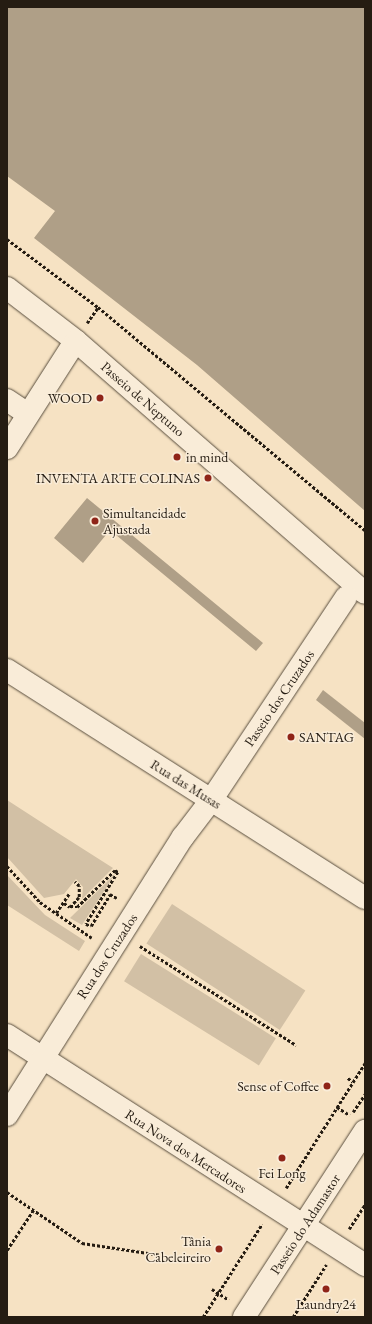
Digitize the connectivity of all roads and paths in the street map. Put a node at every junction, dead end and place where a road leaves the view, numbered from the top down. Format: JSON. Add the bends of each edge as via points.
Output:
{"nodes":[{"id":1,"x":7,"y":239,"type":"edge"},
{"id":2,"x":7,"y":288,"type":"edge"},
{"id":3,"x":71,"y":348,"type":"dead end"},
{"id":4,"x":7,"y":400,"type":"edge"},
{"id":5,"x":28,"y":414,"type":"junction"},
{"id":6,"x":7,"y":448,"type":"edge"},
{"id":7,"x":365,"y":530,"type":"edge"},
{"id":8,"x":356,"y":595,"type":"edge"},
{"id":9,"x":7,"y":670,"type":"edge"},
{"id":10,"x":212,"y":800,"type":"junction"},
{"id":11,"x":7,"y":866,"type":"edge"},
{"id":12,"x":75,"y":882,"type":"dead end"},
{"id":13,"x":69,"y":894,"type":"dead end"},
{"id":14,"x":117,"y":898,"type":"dead end"},
{"id":15,"x":365,"y":898,"type":"edge"},
{"id":16,"x":64,"y":903,"type":"junction"},
{"id":17,"x":70,"y":906,"type":"junction"},
{"id":18,"x":56,"y":913,"type":"junction"},
{"id":19,"x":92,"y":938,"type":"dead end"},
{"id":20,"x":140,"y":946,"type":"dead end"},
{"id":21,"x":7,"y":1035,"type":"edge"},
{"id":22,"x":296,"y":1045,"type":"dead end"},
{"id":23,"x":44,"y":1059,"type":"junction"},
{"id":24,"x":348,"y":1078,"type":"dead end"},
{"id":25,"x":353,"y":1082,"type":"dead end"},
{"id":26,"x":365,"y":1094,"type":"edge"},
{"id":27,"x":337,"y":1107,"type":"dead end"},
{"id":28,"x":7,"y":1115,"type":"edge"},
{"id":29,"x":365,"y":1132,"type":"edge"},
{"id":30,"x":7,"y":1192,"type":"edge"},
{"id":31,"x":34,"y":1209,"type":"junction"},
{"id":32,"x":304,"y":1226,"type":"junction"},
{"id":33,"x":7,"y":1250,"type":"edge"},
{"id":34,"x":161,"y":1255,"type":"dead end"},
{"id":35,"x":359,"y":1261,"type":"edge"},
{"id":36,"x":244,"y":1317,"type":"edge"}],
"edges":[{"from":1,"to":7,"type":"path","via":[[98,306]]},
{"from":2,"to":8,"type":"street","name":"Passeio de Neptuno","via":[[76,341]]},
{"from":3,"to":5,"type":"street"},
{"from":4,"to":5,"type":"street"},
{"from":5,"to":6,"type":"street"},
{"from":8,"to":10,"type":"street","name":"Passeio dos Cruzados"},
{"from":9,"to":10,"type":"street","name":"Rua das Musas"},
{"from":10,"to":15,"type":"street","name":"Rua das Musas"},
{"from":10,"to":23,"type":"street","name":"Rua dos Cruzados","via":[[155,880],[65,1020]]},
{"from":11,"to":18,"type":"path","via":[[40,902]]},
{"from":12,"to":17,"type":"path","via":[[79,886],[79,897]]},
{"from":13,"to":16,"type":"path"},
{"from":14,"to":17,"type":"path","via":[[110,894],[90,926],[86,924],[118,872],[115,870],[77,907]]},
{"from":16,"to":17,"type":"path"},
{"from":16,"to":18,"type":"path"},
{"from":18,"to":19,"type":"path"},
{"from":20,"to":22,"type":"path"},
{"from":21,"to":23,"type":"street","name":"Rua Nova dos Mercadores"},
{"from":23,"to":28,"type":"street","name":"Rua dos Cruzados"},
{"from":23,"to":32,"type":"street","name":"Rua Nova dos Mercadores"},
{"from":24,"to":25,"type":"path"},
{"from":26,"to":27,"type":"path","via":[[351,1116]]},
{"from":29,"to":32,"type":"street","name":"Passeio do Adamastor"},
{"from":30,"to":31,"type":"path"},
{"from":31,"to":33,"type":"path"},
{"from":31,"to":34,"type":"path","via":[[82,1243]]},
{"from":32,"to":35,"type":"street","name":"Rua Nova dos Mercadores"},
{"from":32,"to":36,"type":"street","name":"Passeio do Adamastor"}]}
